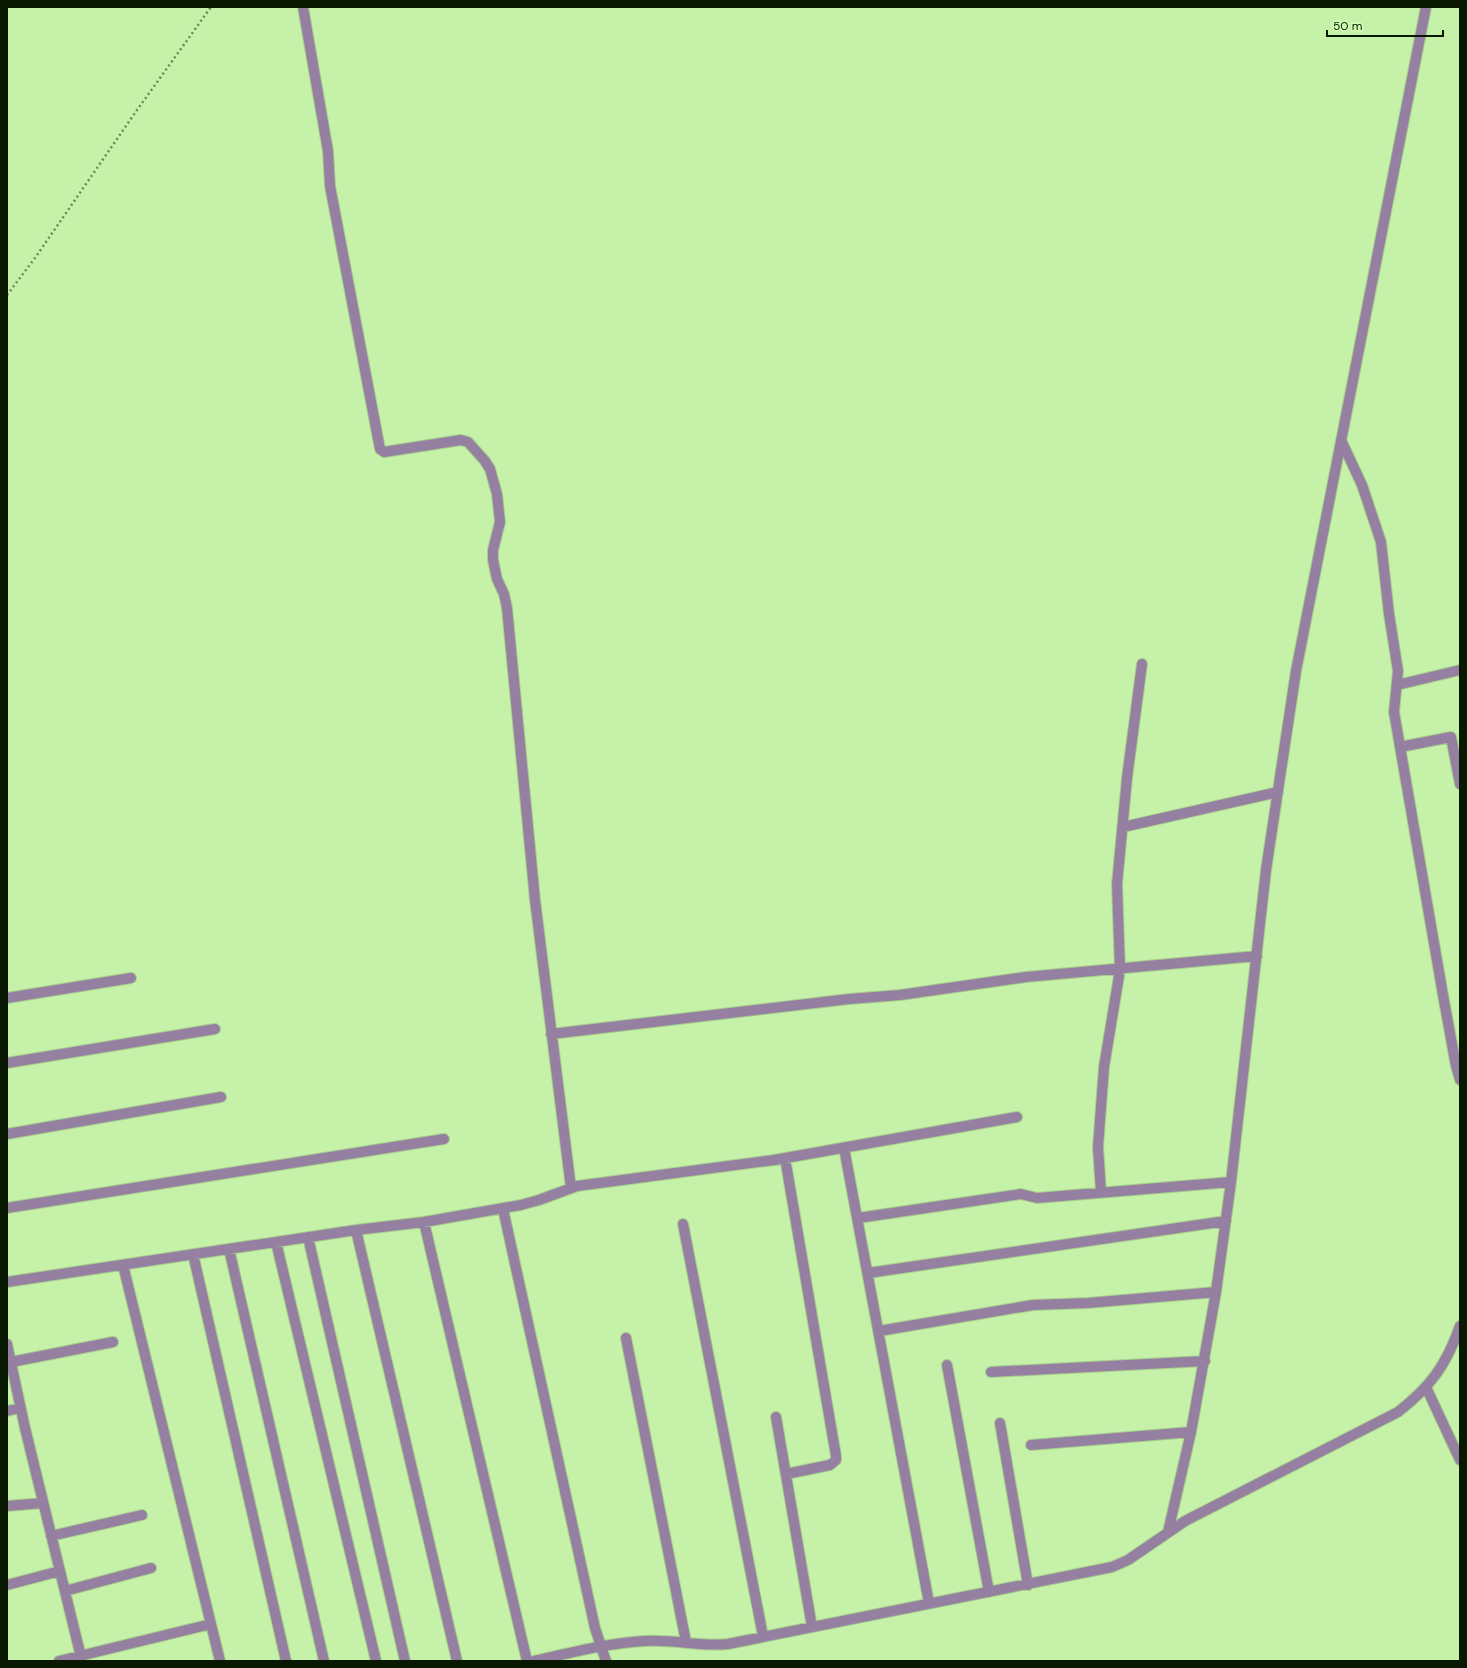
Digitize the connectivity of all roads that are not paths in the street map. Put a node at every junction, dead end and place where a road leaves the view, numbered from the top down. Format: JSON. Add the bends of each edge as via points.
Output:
{"nodes":[{"id":1,"x":303,"y":7,"type":"edge"},
{"id":2,"x":1426,"y":7,"type":"edge"},
{"id":3,"x":1341,"y":440,"type":"junction"},
{"id":4,"x":1142,"y":664,"type":"dead end"},
{"id":5,"x":1460,"y":670,"type":"edge"},
{"id":6,"x":1397,"y":686,"type":"junction"},
{"id":7,"x":1455,"y":736,"type":"edge"},
{"id":8,"x":1400,"y":747,"type":"junction"},
{"id":9,"x":1460,"y":784,"type":"edge"},
{"id":10,"x":1278,"y":792,"type":"junction"},
{"id":11,"x":1122,"y":827,"type":"junction"},
{"id":12,"x":1257,"y":956,"type":"junction"},
{"id":13,"x":1120,"y":970,"type":"junction"},
{"id":14,"x":130,"y":978,"type":"dead end"},
{"id":15,"x":7,"y":998,"type":"edge"},
{"id":16,"x":215,"y":1029,"type":"dead end"},
{"id":17,"x":551,"y":1034,"type":"junction"},
{"id":18,"x":7,"y":1063,"type":"edge"},
{"id":19,"x":1460,"y":1080,"type":"edge"},
{"id":20,"x":221,"y":1097,"type":"dead end"},
{"id":21,"x":1017,"y":1117,"type":"dead end"},
{"id":22,"x":7,"y":1134,"type":"edge"},
{"id":23,"x":444,"y":1139,"type":"dead end"},
{"id":24,"x":844,"y":1148,"type":"junction"},
{"id":25,"x":785,"y":1158,"type":"junction"},
{"id":26,"x":1231,"y":1182,"type":"junction"},
{"id":27,"x":571,"y":1188,"type":"junction"},
{"id":28,"x":1101,"y":1192,"type":"junction"},
{"id":29,"x":7,"y":1208,"type":"edge"},
{"id":30,"x":503,"y":1208,"type":"junction"},
{"id":31,"x":858,"y":1218,"type":"junction"},
{"id":32,"x":1226,"y":1221,"type":"junction"},
{"id":33,"x":424,"y":1222,"type":"junction"},
{"id":34,"x":683,"y":1224,"type":"dead end"},
{"id":35,"x":356,"y":1230,"type":"junction"},
{"id":36,"x":308,"y":1237,"type":"junction"},
{"id":37,"x":276,"y":1242,"type":"junction"},
{"id":38,"x":229,"y":1249,"type":"junction"},
{"id":39,"x":193,"y":1254,"type":"junction"},
{"id":40,"x":124,"y":1265,"type":"junction"},
{"id":41,"x":868,"y":1274,"type":"junction"},
{"id":42,"x":7,"y":1282,"type":"edge"},
{"id":43,"x":1216,"y":1292,"type":"junction"},
{"id":44,"x":1460,"y":1326,"type":"edge"},
{"id":45,"x":879,"y":1331,"type":"junction"},
{"id":46,"x":626,"y":1338,"type":"dead end"},
{"id":47,"x":113,"y":1342,"type":"dead end"},
{"id":48,"x":7,"y":1344,"type":"edge"},
{"id":49,"x":1205,"y":1361,"type":"junction"},
{"id":50,"x":11,"y":1362,"type":"junction"},
{"id":51,"x":947,"y":1365,"type":"dead end"},
{"id":52,"x":991,"y":1372,"type":"dead end"},
{"id":53,"x":1426,"y":1387,"type":"junction"},
{"id":54,"x":20,"y":1408,"type":"junction"},
{"id":55,"x":7,"y":1411,"type":"edge"},
{"id":56,"x":776,"y":1416,"type":"dead end"},
{"id":57,"x":1000,"y":1423,"type":"dead end"},
{"id":58,"x":1191,"y":1432,"type":"junction"},
{"id":59,"x":1031,"y":1445,"type":"dead end"},
{"id":60,"x":1460,"y":1460,"type":"edge"},
{"id":61,"x":786,"y":1474,"type":"junction"},
{"id":62,"x":43,"y":1503,"type":"junction"},
{"id":63,"x":7,"y":1506,"type":"edge"},
{"id":64,"x":142,"y":1515,"type":"dead end"},
{"id":65,"x":1168,"y":1532,"type":"junction"},
{"id":66,"x":51,"y":1536,"type":"junction"},
{"id":67,"x":151,"y":1568,"type":"dead end"},
{"id":68,"x":60,"y":1572,"type":"junction"},
{"id":69,"x":7,"y":1585,"type":"edge"},
{"id":70,"x":1028,"y":1585,"type":"junction"},
{"id":71,"x":65,"y":1590,"type":"junction"},
{"id":72,"x":989,"y":1592,"type":"junction"},
{"id":73,"x":929,"y":1603,"type":"junction"},
{"id":74,"x":210,"y":1624,"type":"junction"},
{"id":75,"x":812,"y":1626,"type":"junction"},
{"id":76,"x":763,"y":1636,"type":"junction"},
{"id":77,"x":686,"y":1642,"type":"junction"},
{"id":78,"x":601,"y":1647,"type":"junction"},
{"id":79,"x":82,"y":1658,"type":"edge"},
{"id":80,"x":59,"y":1661,"type":"edge"},
{"id":81,"x":220,"y":1661,"type":"edge"},
{"id":82,"x":286,"y":1661,"type":"edge"},
{"id":83,"x":324,"y":1661,"type":"edge"},
{"id":84,"x":376,"y":1661,"type":"edge"},
{"id":85,"x":405,"y":1661,"type":"edge"},
{"id":86,"x":457,"y":1661,"type":"edge"},
{"id":87,"x":527,"y":1661,"type":"edge"},
{"id":88,"x":534,"y":1661,"type":"edge"},
{"id":89,"x":606,"y":1661,"type":"edge"}],
"edges":[{"from":1,"to":17,"type":"street","via":[[328,151],[330,186],[380,449],[384,452],[461,440],[468,442],[488,465],[497,494],[500,522],[493,560],[507,608],[535,900]]},
{"from":2,"to":3,"type":"street"},
{"from":3,"to":6,"type":"street","via":[[1362,485],[1381,542],[1398,671]]},
{"from":3,"to":10,"type":"street","via":[[1296,671]]},
{"from":4,"to":11,"type":"street"},
{"from":5,"to":6,"type":"street"},
{"from":6,"to":8,"type":"street","via":[[1394,712]]},
{"from":7,"to":8,"type":"street"},
{"from":7,"to":9,"type":"street"},
{"from":8,"to":19,"type":"street"},
{"from":10,"to":11,"type":"street"},
{"from":10,"to":12,"type":"street"},
{"from":11,"to":13,"type":"street","via":[[1117,884]]},
{"from":12,"to":13,"type":"street"},
{"from":12,"to":26,"type":"street"},
{"from":13,"to":17,"type":"street","via":[[1026,977],[900,995],[849,998]]},
{"from":13,"to":28,"type":"street","via":[[1104,1067],[1098,1147]]},
{"from":14,"to":15,"type":"street"},
{"from":16,"to":18,"type":"street"},
{"from":17,"to":27,"type":"street"},
{"from":20,"to":22,"type":"street"},
{"from":21,"to":24,"type":"street"},
{"from":23,"to":29,"type":"street"},
{"from":24,"to":25,"type":"street"},
{"from":24,"to":31,"type":"street"},
{"from":25,"to":27,"type":"street"},
{"from":25,"to":61,"type":"street","via":[[836,1456],[833,1463],[827,1466]]},
{"from":26,"to":28,"type":"street"},
{"from":26,"to":32,"type":"street"},
{"from":27,"to":30,"type":"street","via":[[539,1200]]},
{"from":28,"to":31,"type":"street","via":[[1037,1198],[1021,1194]]},
{"from":30,"to":33,"type":"street"},
{"from":30,"to":78,"type":"street"},
{"from":31,"to":41,"type":"street"},
{"from":32,"to":41,"type":"street"},
{"from":32,"to":43,"type":"street"},
{"from":33,"to":35,"type":"street"},
{"from":33,"to":87,"type":"street"},
{"from":34,"to":76,"type":"street"},
{"from":35,"to":36,"type":"street"},
{"from":35,"to":86,"type":"street"},
{"from":36,"to":37,"type":"street"},
{"from":36,"to":85,"type":"street"},
{"from":37,"to":38,"type":"street"},
{"from":37,"to":84,"type":"street"},
{"from":38,"to":39,"type":"street"},
{"from":38,"to":83,"type":"street"},
{"from":39,"to":40,"type":"street"},
{"from":39,"to":82,"type":"street"},
{"from":40,"to":42,"type":"street"},
{"from":40,"to":74,"type":"street"},
{"from":41,"to":45,"type":"street"},
{"from":43,"to":45,"type":"street","via":[[1033,1305]]},
{"from":43,"to":49,"type":"street"},
{"from":44,"to":53,"type":"street","via":[[1446,1359]]},
{"from":45,"to":73,"type":"street"},
{"from":46,"to":77,"type":"street"},
{"from":47,"to":50,"type":"street"},
{"from":48,"to":50,"type":"street"},
{"from":49,"to":52,"type":"street"},
{"from":49,"to":58,"type":"street"},
{"from":50,"to":54,"type":"street"},
{"from":51,"to":72,"type":"street"},
{"from":53,"to":60,"type":"street"},
{"from":53,"to":65,"type":"street","via":[[1398,1412]]},
{"from":54,"to":55,"type":"street"},
{"from":54,"to":62,"type":"street"},
{"from":56,"to":61,"type":"street"},
{"from":57,"to":70,"type":"street"},
{"from":58,"to":59,"type":"street"},
{"from":58,"to":65,"type":"street"},
{"from":61,"to":75,"type":"street"},
{"from":62,"to":63,"type":"street"},
{"from":62,"to":66,"type":"street"},
{"from":64,"to":66,"type":"street"},
{"from":65,"to":70,"type":"street","via":[[1128,1560],[1112,1567]]},
{"from":66,"to":68,"type":"street"},
{"from":67,"to":71,"type":"street"},
{"from":68,"to":69,"type":"street"},
{"from":68,"to":71,"type":"street"},
{"from":70,"to":72,"type":"street"},
{"from":71,"to":79,"type":"street"},
{"from":72,"to":73,"type":"street"},
{"from":73,"to":75,"type":"street"},
{"from":74,"to":79,"type":"street"},
{"from":74,"to":81,"type":"street"},
{"from":75,"to":76,"type":"street"},
{"from":76,"to":77,"type":"street","via":[[720,1645]]},
{"from":77,"to":78,"type":"street","via":[[645,1641]]},
{"from":78,"to":88,"type":"street"},
{"from":78,"to":89,"type":"street"},
{"from":79,"to":80,"type":"street"}]}
